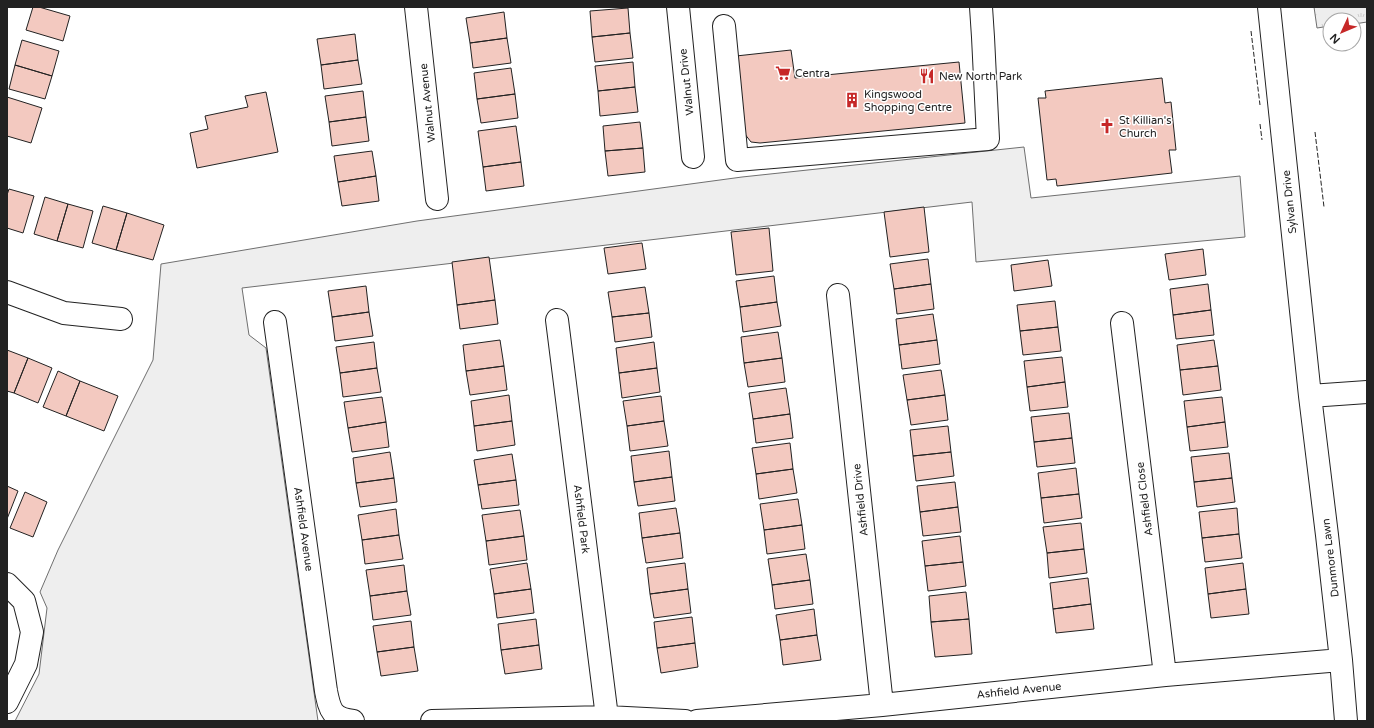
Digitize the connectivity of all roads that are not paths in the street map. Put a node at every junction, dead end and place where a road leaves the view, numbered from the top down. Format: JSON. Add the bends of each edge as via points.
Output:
{"nodes":[{"id":1,"x":416,"y":7,"type":"edge"},
{"id":2,"x":678,"y":7,"type":"edge"},
{"id":3,"x":980,"y":7,"type":"edge"},
{"id":4,"x":1269,"y":7,"type":"edge"},
{"id":5,"x":724,"y":26,"type":"dead end"},
{"id":6,"x":693,"y":157,"type":"dead end"},
{"id":7,"x":437,"y":199,"type":"dead end"},
{"id":8,"x":7,"y":292,"type":"edge"},
{"id":9,"x":838,"y":295,"type":"dead end"},
{"id":10,"x":121,"y":319,"type":"dead end"},
{"id":11,"x":556,"y":320,"type":"dead end"},
{"id":12,"x":275,"y":322,"type":"dead end"},
{"id":13,"x":1122,"y":323,"type":"dead end"},
{"id":14,"x":1367,"y":392,"type":"edge"},
{"id":15,"x":1310,"y":396,"type":"junction"},
{"id":16,"x":7,"y":584,"type":"edge"},
{"id":17,"x":1341,"y":660,"type":"junction"},
{"id":18,"x":1165,"y":675,"type":"junction"},
{"id":19,"x":7,"y":702,"type":"edge"},
{"id":20,"x":882,"y":705,"type":"junction"},
{"id":21,"x":607,"y":718,"type":"junction"},
{"id":22,"x":353,"y":721,"type":"edge"},
{"id":23,"x":432,"y":721,"type":"edge"},
{"id":24,"x":685,"y":721,"type":"edge"},
{"id":25,"x":697,"y":721,"type":"edge"},
{"id":26,"x":1346,"y":721,"type":"edge"}],
"edges":[{"from":1,"to":7,"type":"street","name":"Walnut Avenue"},
{"from":2,"to":6,"type":"street","name":"Walnut Drive"},
{"from":3,"to":5,"type":"street","via":[[984,37],[988,139],[737,160]]},
{"from":4,"to":15,"type":"street","name":"Sylvan Drive"},
{"from":8,"to":10,"type":"street","via":[[64,312]]},
{"from":9,"to":20,"type":"street","name":"Ashfield Drive"},
{"from":11,"to":21,"type":"street","name":"Ashfield Park"},
{"from":12,"to":22,"type":"street","name":"Ashfield Avenue","via":[[326,691],[329,706],[335,716]]},
{"from":13,"to":18,"type":"street","name":"Ashfield Close"},
{"from":14,"to":15,"type":"street"},
{"from":15,"to":17,"type":"street","name":"Dunmore Lawn"},
{"from":16,"to":19,"type":"street","via":[[24,601],[32,632],[26,664]]},
{"from":17,"to":18,"type":"street","name":"Ashfield Avenue"},
{"from":17,"to":26,"type":"street","name":"Dunmore Lawn"},
{"from":18,"to":20,"type":"street","name":"Ashfield Avenue"},
{"from":20,"to":25,"type":"street","name":"Ashfield Avenue"},
{"from":21,"to":23,"type":"street"},
{"from":21,"to":24,"type":"street"}]}
